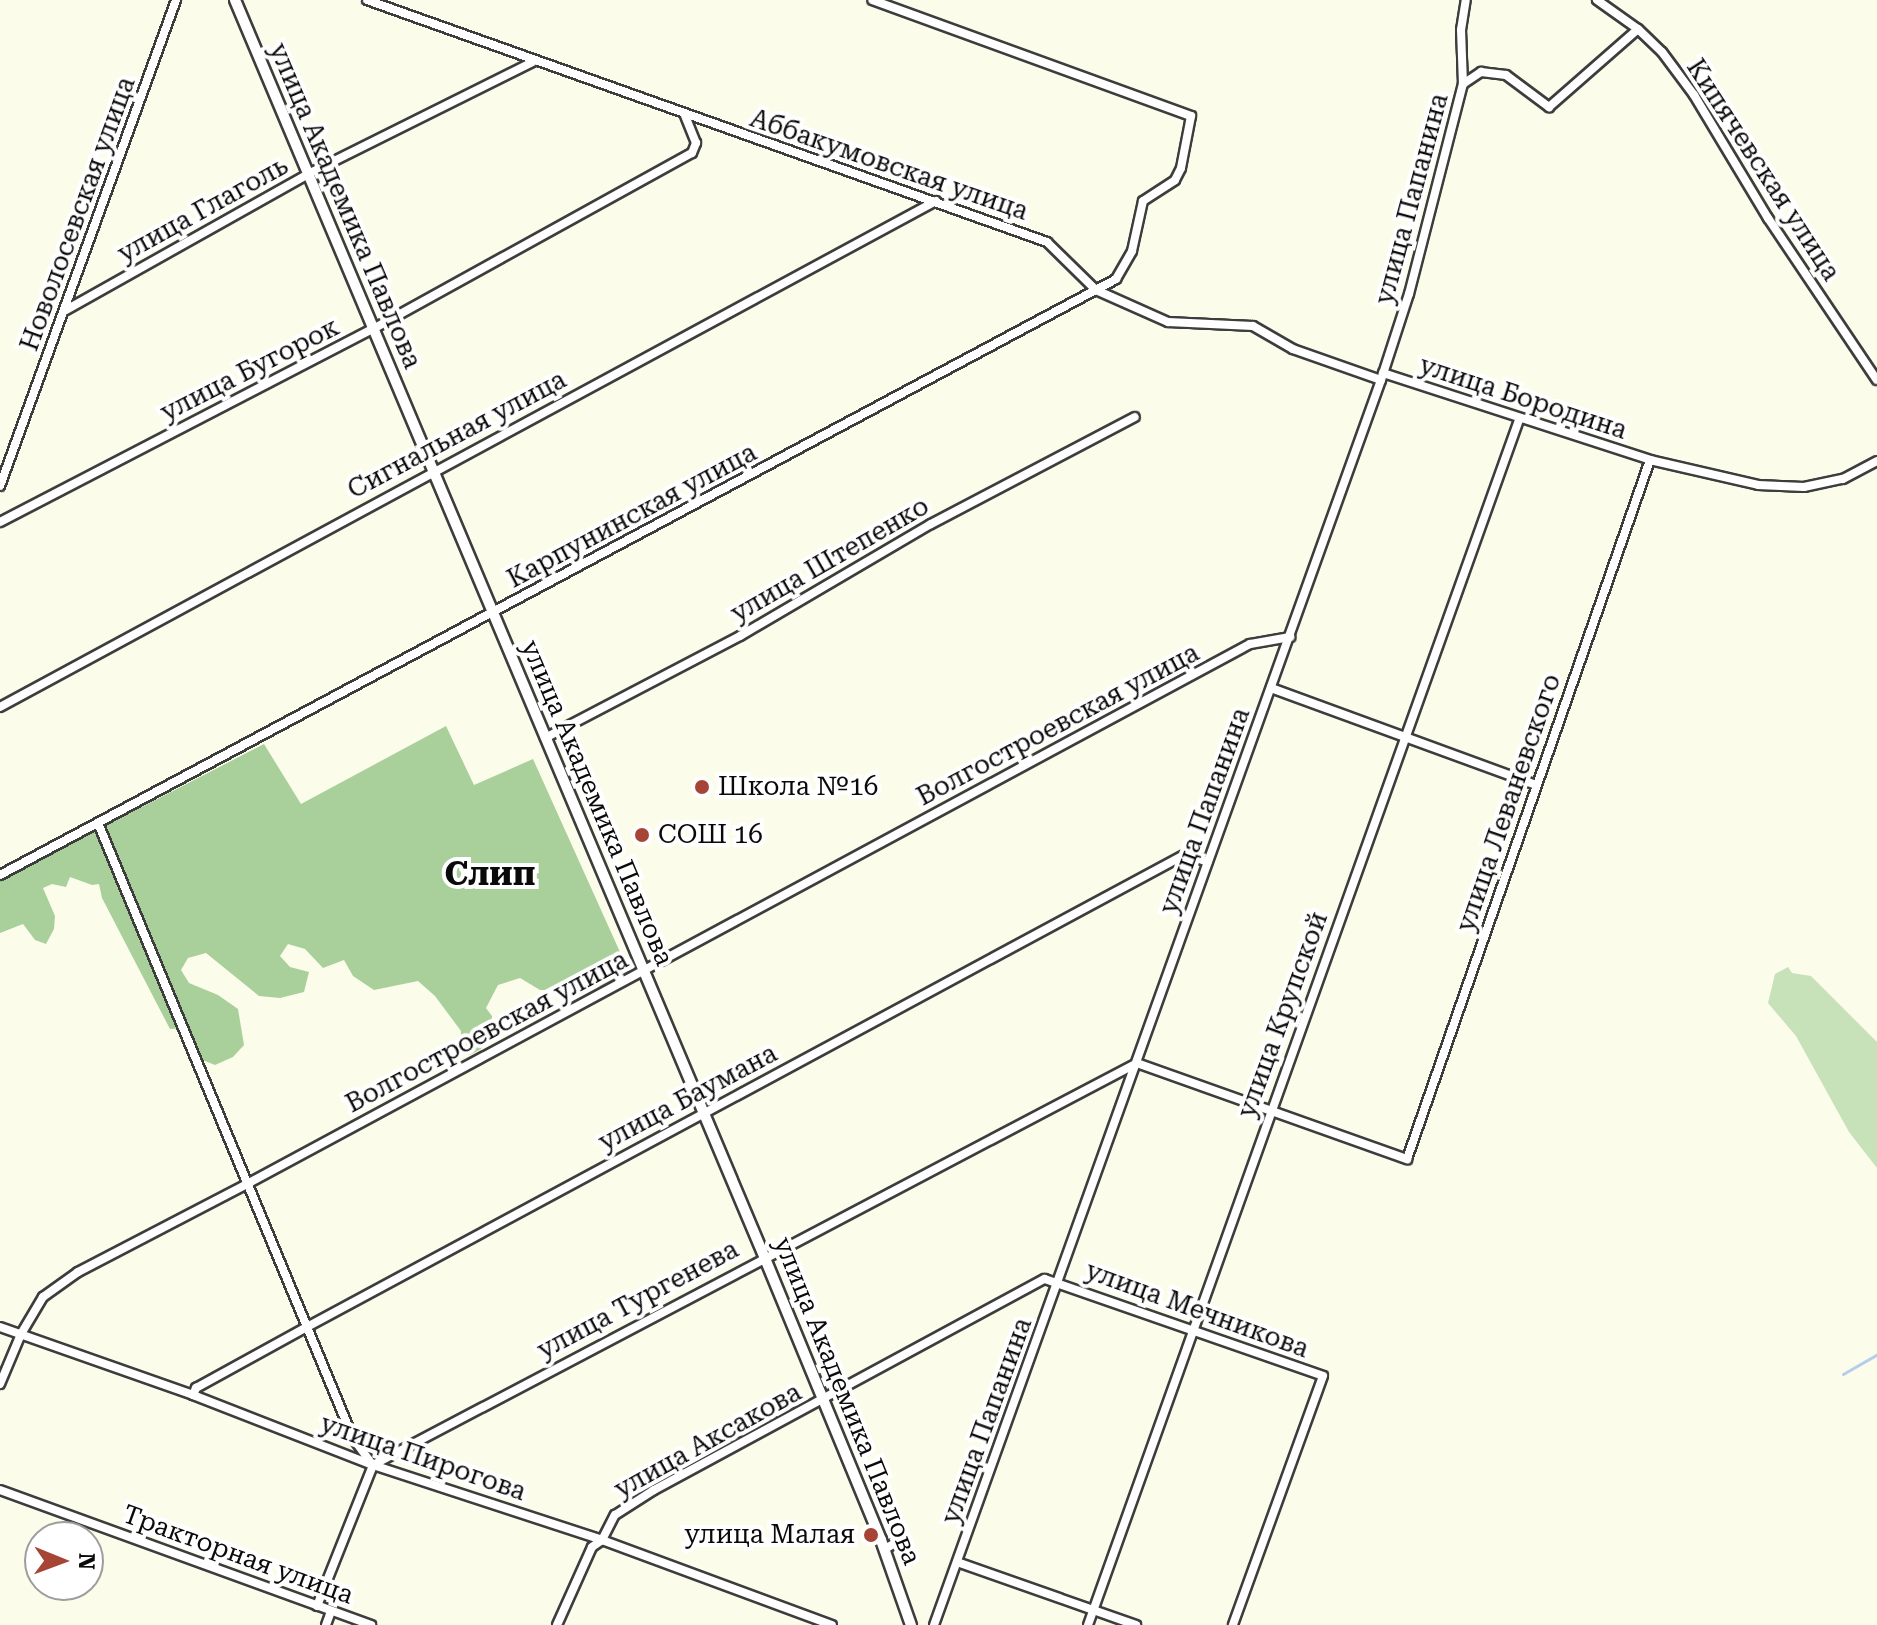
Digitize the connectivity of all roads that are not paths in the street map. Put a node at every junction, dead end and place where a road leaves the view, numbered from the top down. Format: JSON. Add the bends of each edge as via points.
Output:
{"nodes":[{"id":1,"x":176,"y":0,"type":"edge"},
{"id":2,"x":235,"y":0,"type":"edge"},
{"id":3,"x":367,"y":0,"type":"edge"},
{"id":4,"x":872,"y":0,"type":"edge"},
{"id":5,"x":1466,"y":0,"type":"edge"},
{"id":6,"x":1597,"y":0,"type":"edge"},
{"id":7,"x":1638,"y":29,"type":"junction"},
{"id":8,"x":533,"y":62,"type":"junction"},
{"id":9,"x":1463,"y":84,"type":"junction"},
{"id":10,"x":685,"y":116,"type":"junction"},
{"id":11,"x":308,"y":174,"type":"junction"},
{"id":12,"x":936,"y":201,"type":"junction"},
{"id":13,"x":1096,"y":290,"type":"junction"},
{"id":14,"x":66,"y":310,"type":"junction"},
{"id":15,"x":373,"y":329,"type":"junction"},
{"id":16,"x":1382,"y":377,"type":"junction"},
{"id":17,"x":1877,"y":380,"type":"edge"},
{"id":18,"x":1135,"y":417,"type":"dead end"},
{"id":19,"x":1519,"y":420,"type":"junction"},
{"id":20,"x":1650,"y":460,"type":"junction"},
{"id":21,"x":1877,"y":461,"type":"edge"},
{"id":22,"x":433,"y":471,"type":"junction"},
{"id":23,"x":0,"y":486,"type":"edge"},
{"id":24,"x":0,"y":522,"type":"edge"},
{"id":25,"x":493,"y":614,"type":"junction"},
{"id":26,"x":1290,"y":637,"type":"junction"},
{"id":27,"x":1271,"y":688,"type":"junction"},
{"id":28,"x":0,"y":707,"type":"edge"},
{"id":29,"x":1405,"y":737,"type":"junction"},
{"id":30,"x":545,"y":738,"type":"junction"},
{"id":31,"x":1536,"y":785,"type":"junction"},
{"id":32,"x":98,"y":823,"type":"junction"},
{"id":33,"x":1208,"y":862,"type":"junction"},
{"id":34,"x":0,"y":875,"type":"edge"},
{"id":35,"x":643,"y":970,"type":"junction"},
{"id":36,"x":1137,"y":1063,"type":"junction"},
{"id":37,"x":1271,"y":1110,"type":"junction"},
{"id":38,"x":703,"y":1112,"type":"junction"},
{"id":39,"x":247,"y":1184,"type":"junction"},
{"id":40,"x":764,"y":1256,"type":"junction"},
{"id":41,"x":1058,"y":1282,"type":"junction"},
{"id":42,"x":0,"y":1327,"type":"edge"},
{"id":43,"x":307,"y":1327,"type":"junction"},
{"id":44,"x":1191,"y":1330,"type":"junction"},
{"id":45,"x":21,"y":1334,"type":"junction"},
{"id":46,"x":0,"y":1384,"type":"edge"},
{"id":47,"x":193,"y":1395,"type":"junction"},
{"id":48,"x":823,"y":1401,"type":"junction"},
{"id":49,"x":373,"y":1465,"type":"junction"},
{"id":50,"x":0,"y":1490,"type":"edge"},
{"id":51,"x":602,"y":1540,"type":"junction"},
{"id":52,"x":895,"y":1543,"type":"dead end"},
{"id":53,"x":885,"y":1549,"type":"junction"},
{"id":54,"x":957,"y":1562,"type":"junction"},
{"id":55,"x":317,"y":1606,"type":"junction"},
{"id":56,"x":1094,"y":1610,"type":"junction"},
{"id":57,"x":331,"y":1611,"type":"junction"},
{"id":58,"x":326,"y":1625,"type":"edge"},
{"id":59,"x":371,"y":1625,"type":"edge"},
{"id":60,"x":557,"y":1625,"type":"edge"},
{"id":61,"x":832,"y":1625,"type":"edge"},
{"id":62,"x":911,"y":1625,"type":"edge"},
{"id":63,"x":934,"y":1625,"type":"edge"},
{"id":64,"x":1088,"y":1625,"type":"edge"},
{"id":65,"x":1136,"y":1625,"type":"edge"},
{"id":66,"x":1233,"y":1625,"type":"edge"}],
"edges":[{"from":1,"to":14,"type":"street","name":"Новолосевская улица"},
{"from":2,"to":11,"type":"street","name":"улица Академика Павлова"},
{"from":3,"to":8,"type":"street","name":"Аббакумовская улица"},
{"from":4,"to":13,"type":"street","name":"Карпунинская улица","via":[[1191,116],[1175,180],[1143,201],[1125,268]]},
{"from":5,"to":9,"type":"street","name":"улица Папанина"},
{"from":6,"to":7,"type":"street","name":"Кипячевская улица"},
{"from":7,"to":9,"type":"street","via":[[1549,107],[1506,75],[1481,72]]},
{"from":7,"to":17,"type":"street","name":"Кипячевская улица","via":[[1694,95],[1768,218]]},
{"from":8,"to":10,"type":"street","name":"Аббакумовская улица"},
{"from":8,"to":11,"type":"street","name":"улица Глаголь"},
{"from":9,"to":16,"type":"street","name":"улица Папанина"},
{"from":10,"to":12,"type":"street","name":"Аббакумовская улица"},
{"from":10,"to":15,"type":"street","name":"улица Бугорок","via":[[694,134],[692,153]]},
{"from":11,"to":14,"type":"street","name":"улица Глаголь"},
{"from":11,"to":15,"type":"street","name":"улица Академика Павлова"},
{"from":12,"to":13,"type":"street","name":"Аббакумовская улица","via":[[1047,242]]},
{"from":12,"to":22,"type":"street","name":"Сигнальная улица"},
{"from":13,"to":16,"type":"street","name":"Аббакумовская улица","via":[[1168,322],[1253,326],[1293,349]]},
{"from":13,"to":25,"type":"street","name":"Карпунинская улица"},
{"from":14,"to":23,"type":"street","name":"Новолосевская улица"},
{"from":15,"to":22,"type":"street","name":"улица Академика Павлова"},
{"from":15,"to":24,"type":"street","name":"улица Бугорок"},
{"from":16,"to":19,"type":"street","name":"улица Бородина"},
{"from":16,"to":26,"type":"street","name":"улица Папанина"},
{"from":18,"to":30,"type":"street","name":"улица Штепенко"},
{"from":19,"to":20,"type":"street","name":"улица Бородина"},
{"from":19,"to":29,"type":"street","name":"улица Крупской"},
{"from":20,"to":21,"type":"street","name":"улица Бородина","via":[[1758,485],[1804,487],[1843,479]]},
{"from":20,"to":31,"type":"street","name":"улица Леваневского"},
{"from":22,"to":25,"type":"street","name":"улица Академика Павлова"},
{"from":22,"to":28,"type":"street","name":"Сигнальная улица"},
{"from":25,"to":30,"type":"street","name":"улица Академика Павлова"},
{"from":25,"to":32,"type":"street","name":"Карпунинская улица"},
{"from":26,"to":27,"type":"street","name":"улица Папанина"},
{"from":26,"to":35,"type":"street","name":"Волгостроевская улица","via":[[1250,644]]},
{"from":27,"to":29,"type":"street"},
{"from":27,"to":33,"type":"street","name":"улица Папанина"},
{"from":29,"to":31,"type":"street"},
{"from":29,"to":37,"type":"street","name":"улица Крупской"},
{"from":30,"to":35,"type":"street","name":"улица Академика Павлова"},
{"from":31,"to":37,"type":"street","name":"улица Леваневского","via":[[1407,1159]]},
{"from":32,"to":34,"type":"street","name":"Карпунинская улица"},
{"from":32,"to":39,"type":"street"},
{"from":33,"to":36,"type":"street","name":"улица Папанина"},
{"from":33,"to":38,"type":"street","name":"улица Баумана","via":[[1186,854]]},
{"from":35,"to":38,"type":"street","name":"улица Академика Павлова"},
{"from":35,"to":39,"type":"street","name":"Волгостроевская улица"},
{"from":36,"to":37,"type":"street"},
{"from":36,"to":40,"type":"street","name":"улица Тургенева"},
{"from":36,"to":41,"type":"street","name":"улица Папанина"},
{"from":37,"to":44,"type":"street","name":"улица Крупской"},
{"from":38,"to":40,"type":"street","name":"улица Академика Павлова"},
{"from":38,"to":43,"type":"street","name":"улица Баумана"},
{"from":39,"to":43,"type":"street"},
{"from":39,"to":45,"type":"street","name":"Волгостроевская улица","via":[[53,1288]]},
{"from":40,"to":48,"type":"street","name":"улица Академика Павлова"},
{"from":40,"to":49,"type":"street","name":"улица Тургенева"},
{"from":41,"to":44,"type":"street","name":"улица Мечникова"},
{"from":41,"to":48,"type":"street","name":"улица Аксакова","via":[[1045,1279]]},
{"from":41,"to":54,"type":"street","name":"улица Папанина"},
{"from":42,"to":45,"type":"street","name":"улица Пирогова"},
{"from":43,"to":47,"type":"street","name":"улица Баумана","via":[[196,1388]]},
{"from":43,"to":49,"type":"street","via":[[353,1438]]},
{"from":44,"to":56,"type":"street","name":"улица Крупской"},
{"from":44,"to":66,"type":"street","name":"улица Мечникова","via":[[1323,1376]]},
{"from":45,"to":46,"type":"street","name":"Волгостроевская улица"},
{"from":45,"to":47,"type":"street","name":"улица Пирогова"},
{"from":47,"to":49,"type":"street","name":"улица Пирогова"},
{"from":48,"to":51,"type":"street","name":"улица Аксакова","via":[[654,1490],[615,1515]]},
{"from":48,"to":53,"type":"street","name":"улица Академика Павлова"},
{"from":49,"to":51,"type":"street","name":"улица Пирогова"},
{"from":49,"to":55,"type":"street"},
{"from":50,"to":55,"type":"street","name":"Тракторная улица"},
{"from":51,"to":60,"type":"street","name":"улица Аксакова","via":[[592,1547]]},
{"from":51,"to":61,"type":"street","name":"улица Пирогова"},
{"from":52,"to":53,"type":"street"},
{"from":53,"to":62,"type":"street","name":"улица Академика Павлова"},
{"from":54,"to":56,"type":"street"},
{"from":54,"to":63,"type":"street","name":"улица Папанина"},
{"from":55,"to":57,"type":"street","name":"Тракторная улица"},
{"from":56,"to":64,"type":"street","name":"улица Крупской"},
{"from":56,"to":65,"type":"street"},
{"from":57,"to":58,"type":"street"},
{"from":57,"to":59,"type":"street","name":"Тракторная улица"}]}
